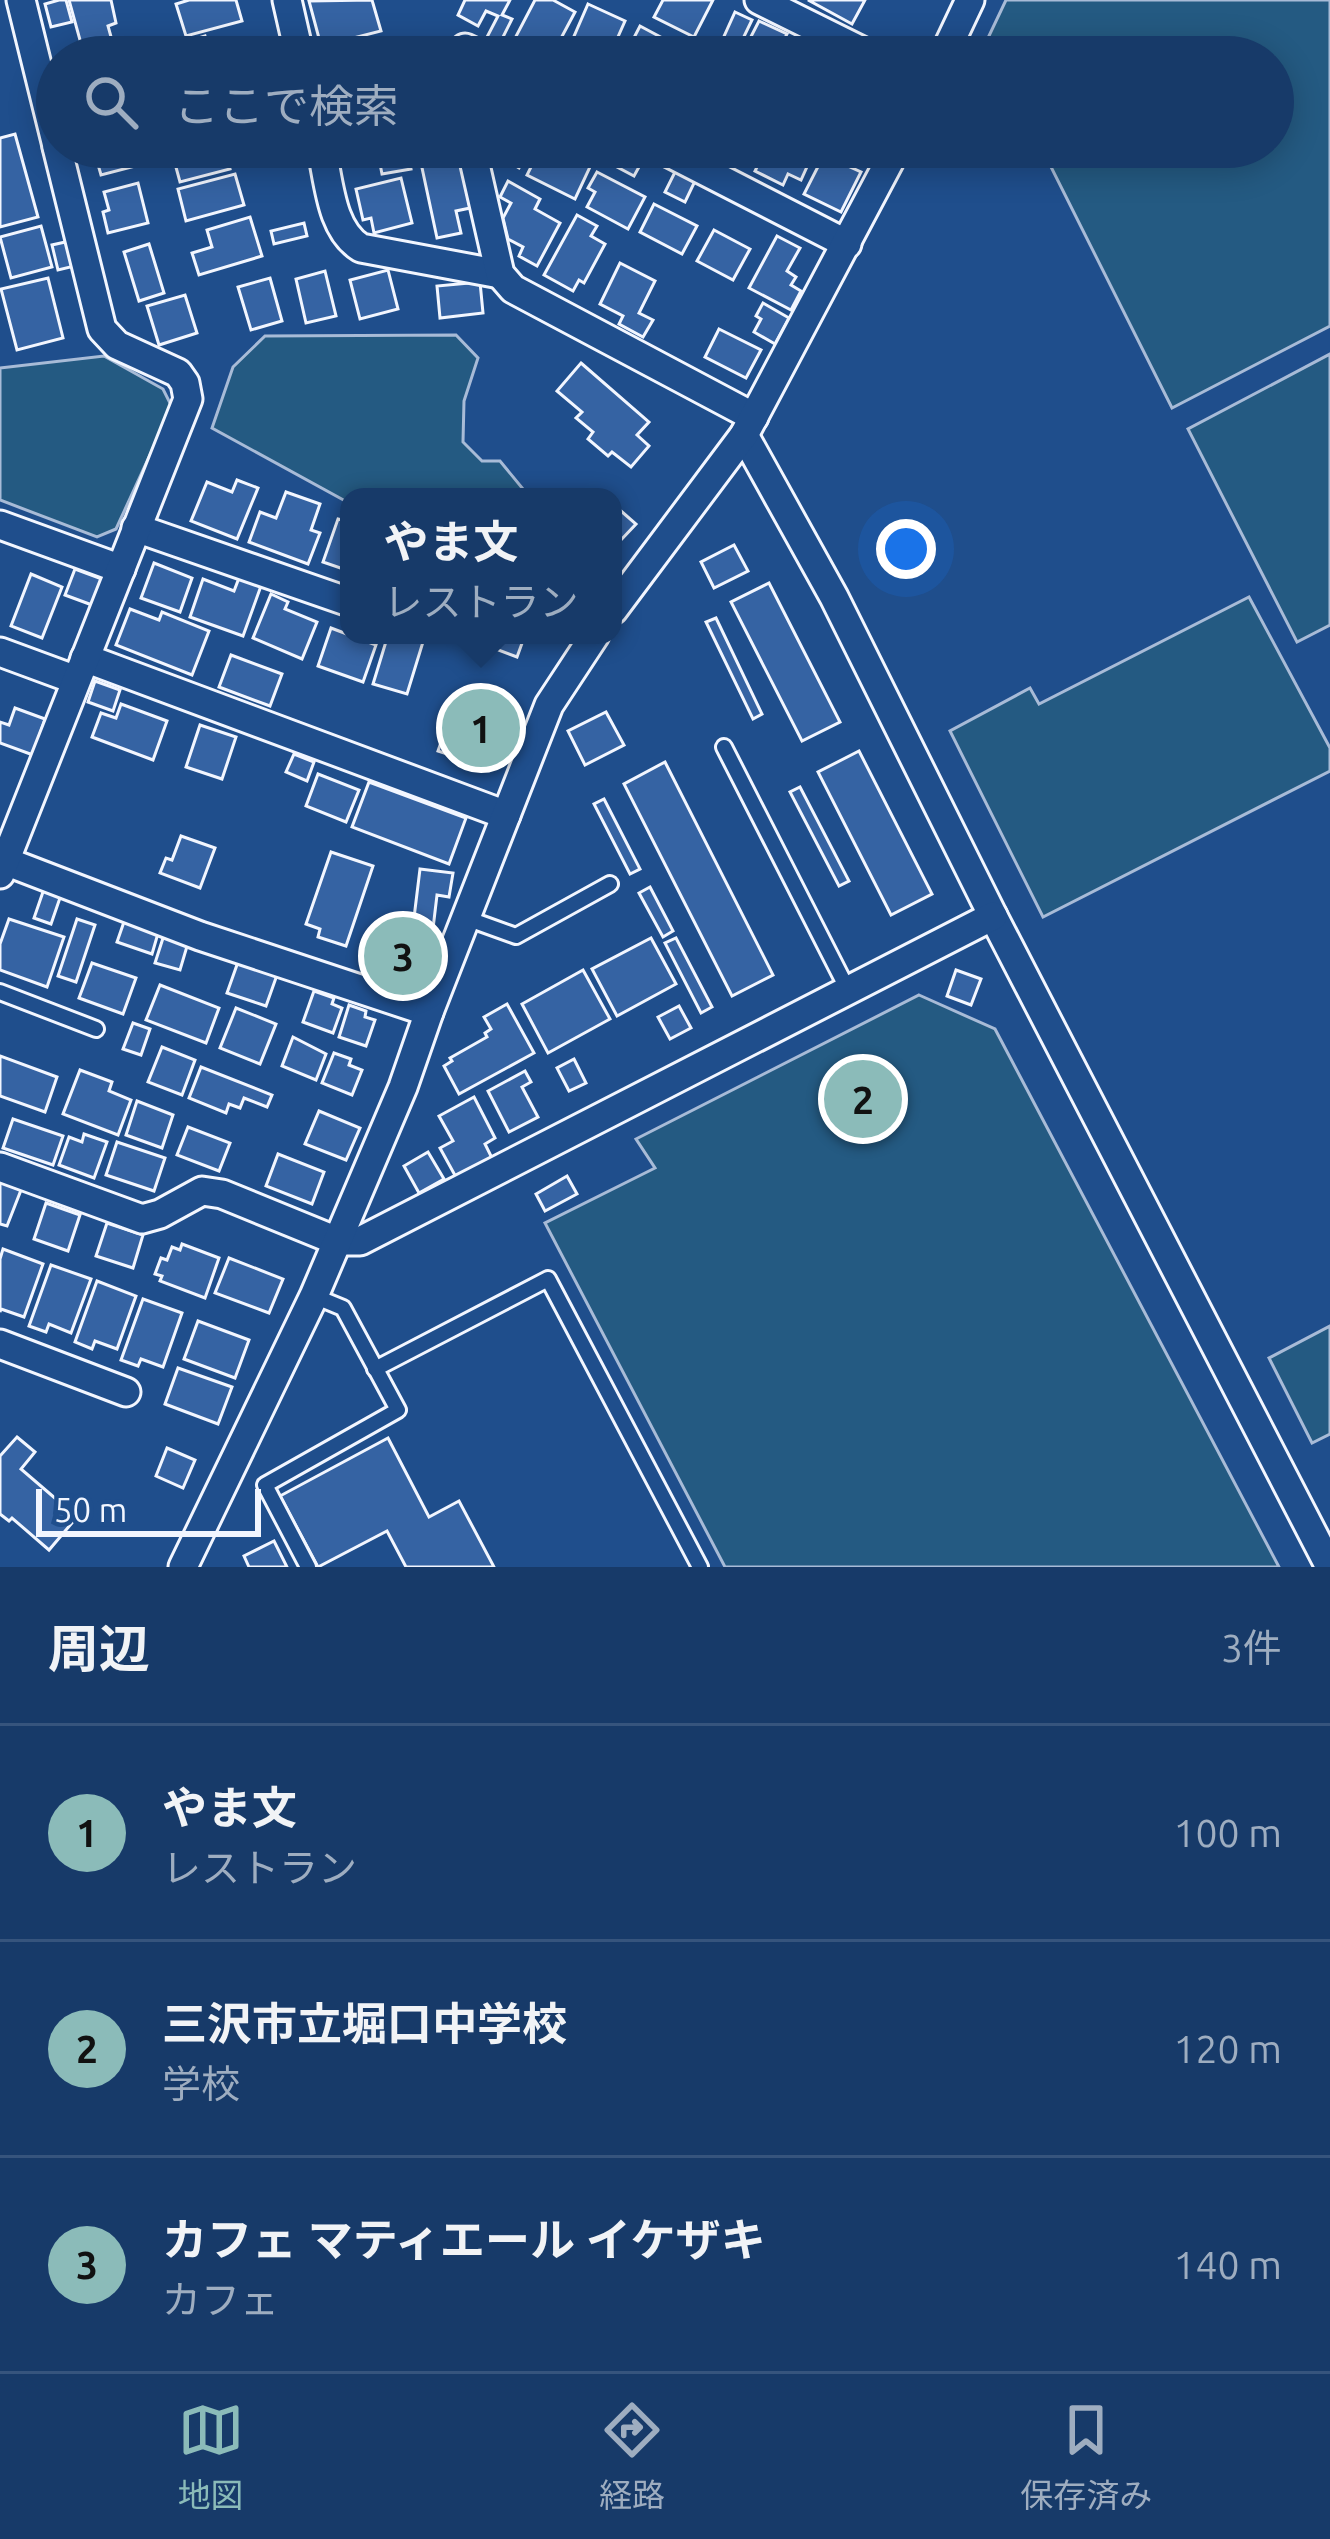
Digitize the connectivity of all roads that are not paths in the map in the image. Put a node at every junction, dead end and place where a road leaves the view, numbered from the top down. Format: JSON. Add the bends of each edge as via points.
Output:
{"nodes":[{"id":1,"x":21,"y":0,"type":"edge"},
{"id":2,"x":287,"y":0,"type":"edge"},
{"id":3,"x":759,"y":0,"type":"edge"},
{"id":4,"x":970,"y":0,"type":"edge"},
{"id":5,"x":295,"y":36,"type":"edge"},
{"id":6,"x":832,"y":36,"type":"edge"},
{"id":7,"x":953,"y":36,"type":"edge"},
{"id":8,"x":36,"y":61,"type":"edge"},
{"id":9,"x":62,"y":168,"type":"edge"},
{"id":10,"x":326,"y":168,"type":"edge"},
{"id":11,"x":476,"y":168,"type":"edge"},
{"id":12,"x":699,"y":168,"type":"edge"},
{"id":13,"x":886,"y":168,"type":"edge"},
{"id":14,"x":847,"y":244,"type":"junction"},
{"id":15,"x":500,"y":274,"type":"junction"},
{"id":16,"x":749,"y":426,"type":"junction"},
{"id":17,"x":0,"y":525,"type":"edge"},
{"id":18,"x":136,"y":528,"type":"junction"},
{"id":19,"x":121,"y":568,"type":"junction"},
{"id":20,"x":622,"y":598,"type":"edge"},
{"id":21,"x":340,"y":599,"type":"edge"},
{"id":22,"x":589,"y":644,"type":"edge"},
{"id":23,"x":0,"y":652,"type":"edge"},
{"id":24,"x":81,"y":669,"type":"junction"},
{"id":25,"x":724,"y":748,"type":"dead end"},
{"id":26,"x":506,"y":815,"type":"junction"},
{"id":27,"x":3,"y":868,"type":"edge"},
{"id":28,"x":610,"y":884,"type":"dead end"},
{"id":29,"x":993,"y":916,"type":"junction"},
{"id":30,"x":466,"y":918,"type":"junction"},
{"id":31,"x":848,"y":991,"type":"junction"},
{"id":32,"x":0,"y":992,"type":"edge"},
{"id":33,"x":429,"y":1012,"type":"junction"},
{"id":34,"x":96,"y":1029,"type":"dead end"},
{"id":35,"x":0,"y":1167,"type":"edge"},
{"id":36,"x":337,"y":1241,"type":"junction"},
{"id":37,"x":314,"y":1296,"type":"junction"},
{"id":38,"x":0,"y":1344,"type":"edge"},
{"id":39,"x":376,"y":1369,"type":"junction"},
{"id":40,"x":126,"y":1392,"type":"dead end"},
{"id":41,"x":191,"y":1562,"type":"edge"},
{"id":42,"x":308,"y":1567,"type":"edge"},
{"id":43,"x":700,"y":1567,"type":"edge"},
{"id":44,"x":1330,"y":1567,"type":"edge"}],
"edges":[{"from":1,"to":8,"type":"street"},
{"from":2,"to":5,"type":"street"},
{"from":3,"to":6,"type":"street"},
{"from":4,"to":7,"type":"street"},
{"from":9,"to":18,"type":"street","via":[[102,329],[185,383],[188,399]]},
{"from":10,"to":15,"type":"street","via":[[339,223],[361,248]]},
{"from":11,"to":15,"type":"street"},
{"from":12,"to":14,"type":"street"},
{"from":13,"to":14,"type":"street"},
{"from":14,"to":16,"type":"street"},
{"from":15,"to":16,"type":"street","via":[[513,289]]},
{"from":16,"to":20,"type":"street"},
{"from":16,"to":29,"type":"street"},
{"from":17,"to":19,"type":"street"},
{"from":18,"to":19,"type":"street"},
{"from":18,"to":21,"type":"street"},
{"from":19,"to":24,"type":"street"},
{"from":22,"to":26,"type":"street","via":[[549,705]]},
{"from":23,"to":24,"type":"street"},
{"from":24,"to":26,"type":"street"},
{"from":24,"to":27,"type":"street"},
{"from":25,"to":31,"type":"lane"},
{"from":26,"to":30,"type":"street"},
{"from":27,"to":33,"type":"street"},
{"from":28,"to":30,"type":"lane","via":[[517,935]]},
{"from":29,"to":31,"type":"street"},
{"from":29,"to":44,"type":"street"},
{"from":30,"to":33,"type":"street"},
{"from":31,"to":36,"type":"street","via":[[360,1241]]},
{"from":32,"to":34,"type":"lane"},
{"from":33,"to":36,"type":"street"},
{"from":35,"to":36,"type":"street","via":[[142,1219],[202,1191],[222,1194]]},
{"from":36,"to":37,"type":"street"},
{"from":37,"to":39,"type":"lane","via":[[343,1308]]},
{"from":37,"to":41,"type":"street"},
{"from":38,"to":40,"type":"street"},
{"from":39,"to":42,"type":"lane","via":[[398,1410],[266,1485]]},
{"from":39,"to":43,"type":"lane","via":[[548,1280]]}]}
